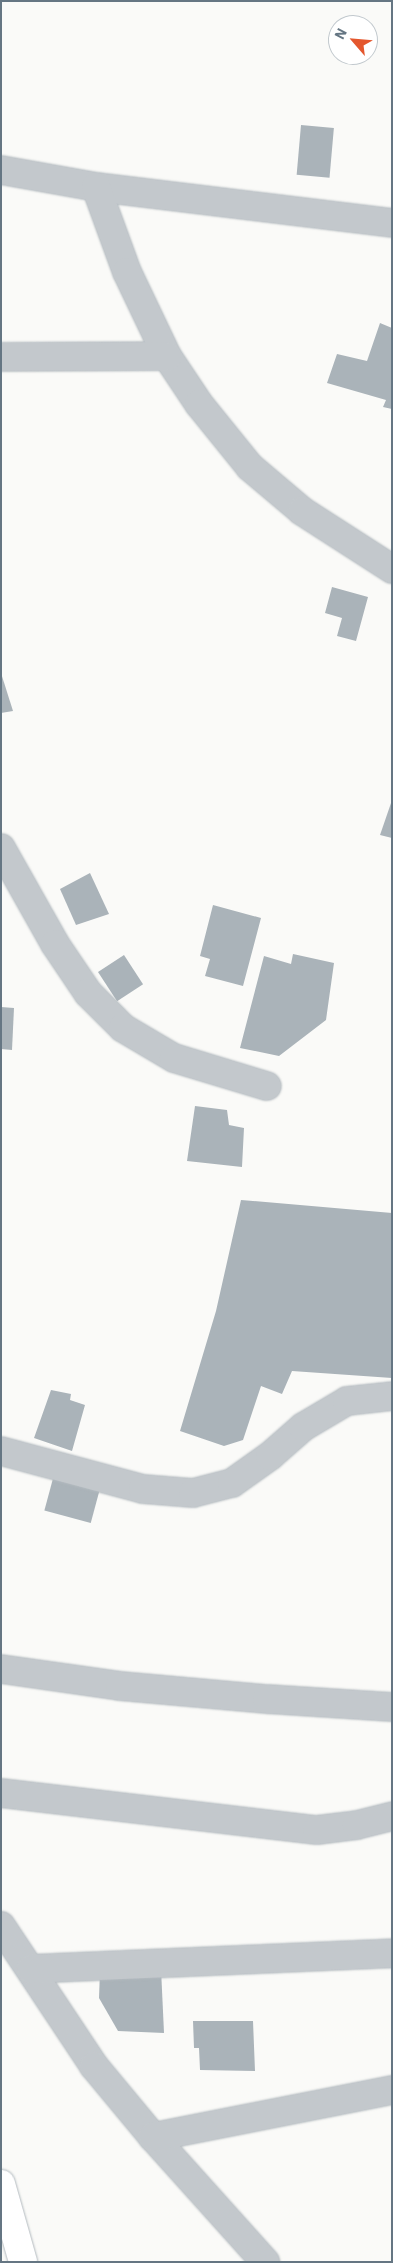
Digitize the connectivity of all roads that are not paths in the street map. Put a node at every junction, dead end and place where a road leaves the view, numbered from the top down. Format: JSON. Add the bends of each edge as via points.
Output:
{"nodes":[{"id":1,"x":1,"y":170,"type":"edge"},
{"id":2,"x":96,"y":187,"type":"junction"},
{"id":3,"x":392,"y":223,"type":"edge"},
{"id":4,"x":167,"y":356,"type":"junction"},
{"id":5,"x":1,"y":357,"type":"edge"},
{"id":6,"x":392,"y":569,"type":"edge"},
{"id":7,"x":1,"y":848,"type":"edge"},
{"id":8,"x":267,"y":1086,"type":"dead end"},
{"id":9,"x":392,"y":1396,"type":"edge"},
{"id":10,"x":1,"y":1451,"type":"edge"},
{"id":11,"x":1,"y":1669,"type":"edge"},
{"id":12,"x":392,"y":1707,"type":"edge"},
{"id":13,"x":1,"y":1793,"type":"edge"},
{"id":14,"x":392,"y":1816,"type":"edge"},
{"id":15,"x":1,"y":1926,"type":"edge"},
{"id":16,"x":392,"y":1952,"type":"edge"},
{"id":17,"x":31,"y":1969,"type":"junction"},
{"id":18,"x":392,"y":2090,"type":"edge"},
{"id":19,"x":153,"y":2137,"type":"junction"},
{"id":20,"x":1,"y":2184,"type":"edge"},
{"id":21,"x":23,"y":2262,"type":"edge"},
{"id":22,"x":265,"y":2262,"type":"edge"}],
"edges":[{"from":1,"to":2,"type":"street"},
{"from":2,"to":3,"type":"street"},
{"from":2,"to":4,"type":"street","via":[[127,272]]},
{"from":4,"to":5,"type":"street"},
{"from":4,"to":6,"type":"street","via":[[199,404],[250,468],[302,510]]},
{"from":7,"to":8,"type":"street","via":[[55,944],[88,993],[123,1028],[174,1058]]},
{"from":9,"to":10,"type":"street","via":[[347,1401],[303,1427],[232,1484],[193,1493],[143,1489]]},
{"from":11,"to":12,"type":"street","via":[[130,1687]]},
{"from":13,"to":14,"type":"street","via":[[317,1830]]},
{"from":15,"to":17,"type":"street"},
{"from":16,"to":17,"type":"street"},
{"from":17,"to":19,"type":"street","via":[[94,2066]]},
{"from":18,"to":19,"type":"street"},
{"from":19,"to":22,"type":"street"},
{"from":20,"to":21,"type":"street"}]}
